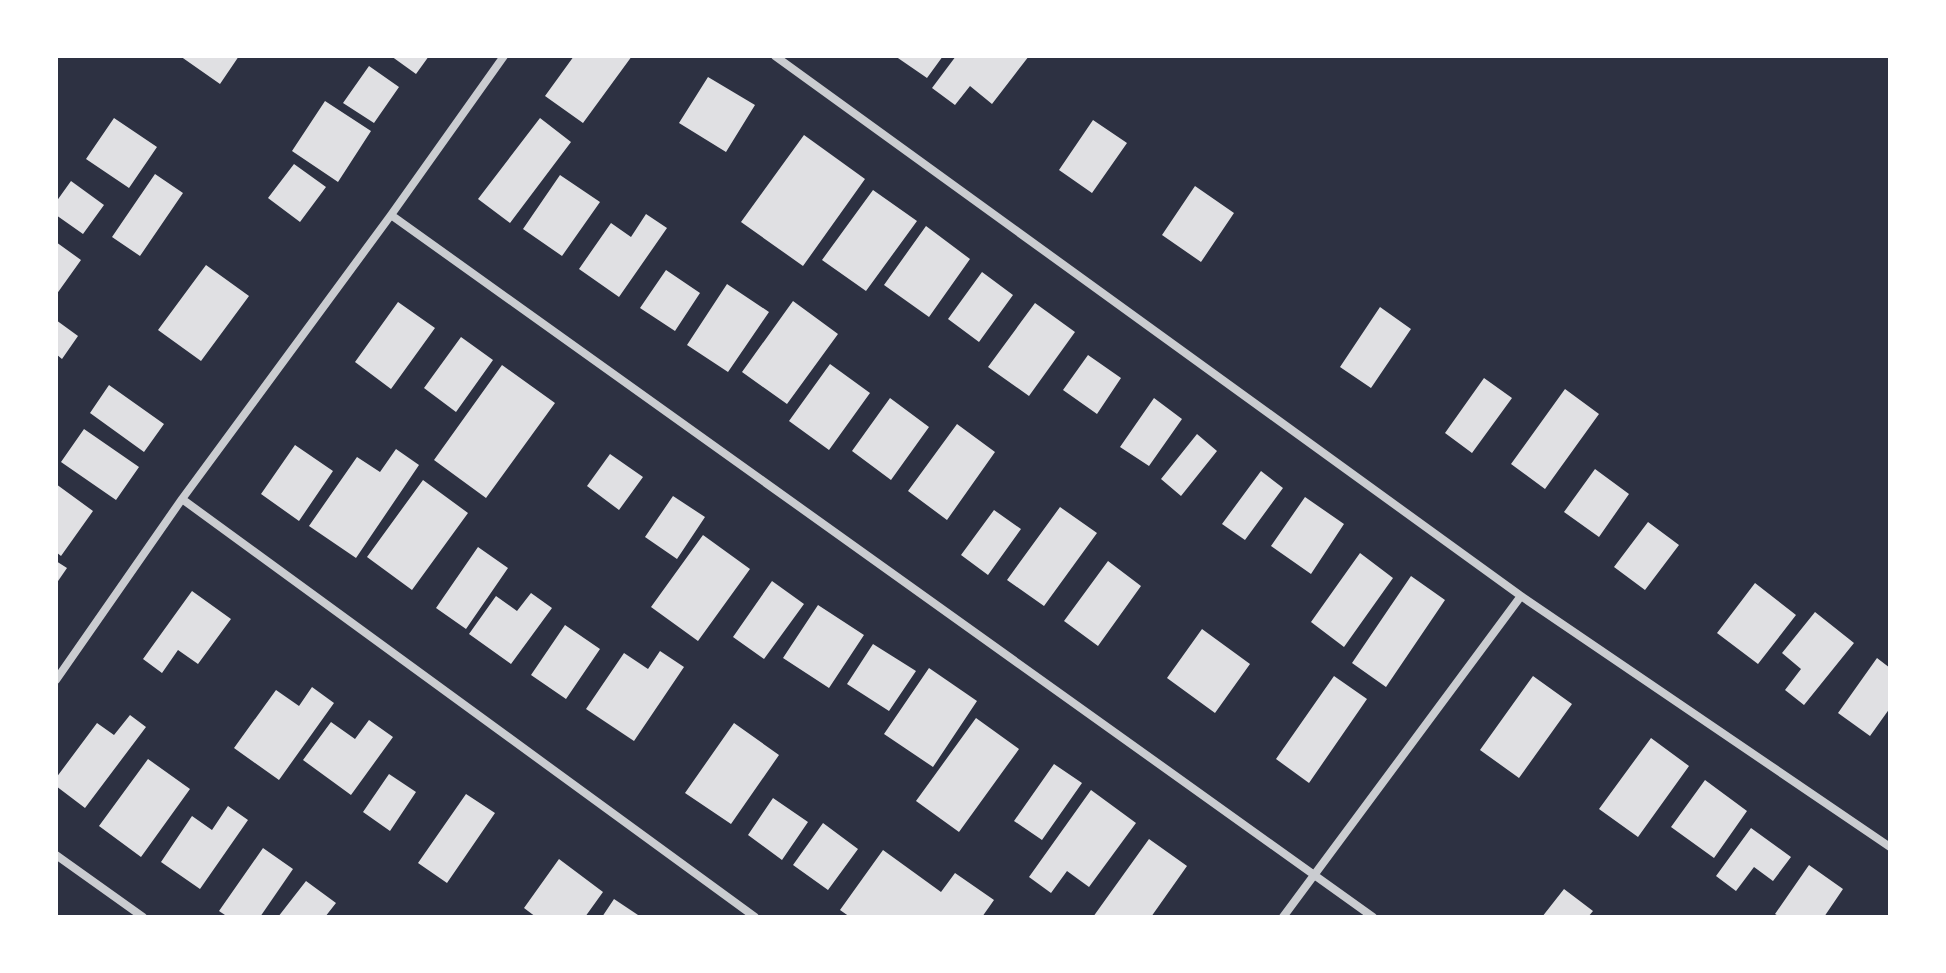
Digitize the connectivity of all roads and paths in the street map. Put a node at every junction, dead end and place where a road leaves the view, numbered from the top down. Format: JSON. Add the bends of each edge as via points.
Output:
{"nodes":[{"id":1,"x":504,"y":56,"type":"edge"},
{"id":2,"x":775,"y":56,"type":"edge"},
{"id":3,"x":391,"y":215,"type":"junction"},
{"id":4,"x":182,"y":499,"type":"junction"},
{"id":5,"x":1521,"y":596,"type":"junction"},
{"id":6,"x":56,"y":680,"type":"edge"},
{"id":7,"x":1890,"y":847,"type":"edge"},
{"id":8,"x":56,"y":855,"type":"edge"},
{"id":9,"x":1314,"y":875,"type":"junction"},
{"id":10,"x":143,"y":917,"type":"edge"},
{"id":11,"x":755,"y":917,"type":"edge"},
{"id":12,"x":1283,"y":917,"type":"edge"},
{"id":13,"x":1373,"y":917,"type":"edge"}],
"edges":[{"from":1,"to":3,"type":"street"},
{"from":2,"to":5,"type":"street"},
{"from":3,"to":4,"type":"street"},
{"from":3,"to":9,"type":"street"},
{"from":4,"to":6,"type":"street"},
{"from":4,"to":11,"type":"street"},
{"from":5,"to":7,"type":"street"},
{"from":5,"to":9,"type":"street"},
{"from":8,"to":10,"type":"street"},
{"from":9,"to":12,"type":"street"},
{"from":9,"to":13,"type":"street"}]}
